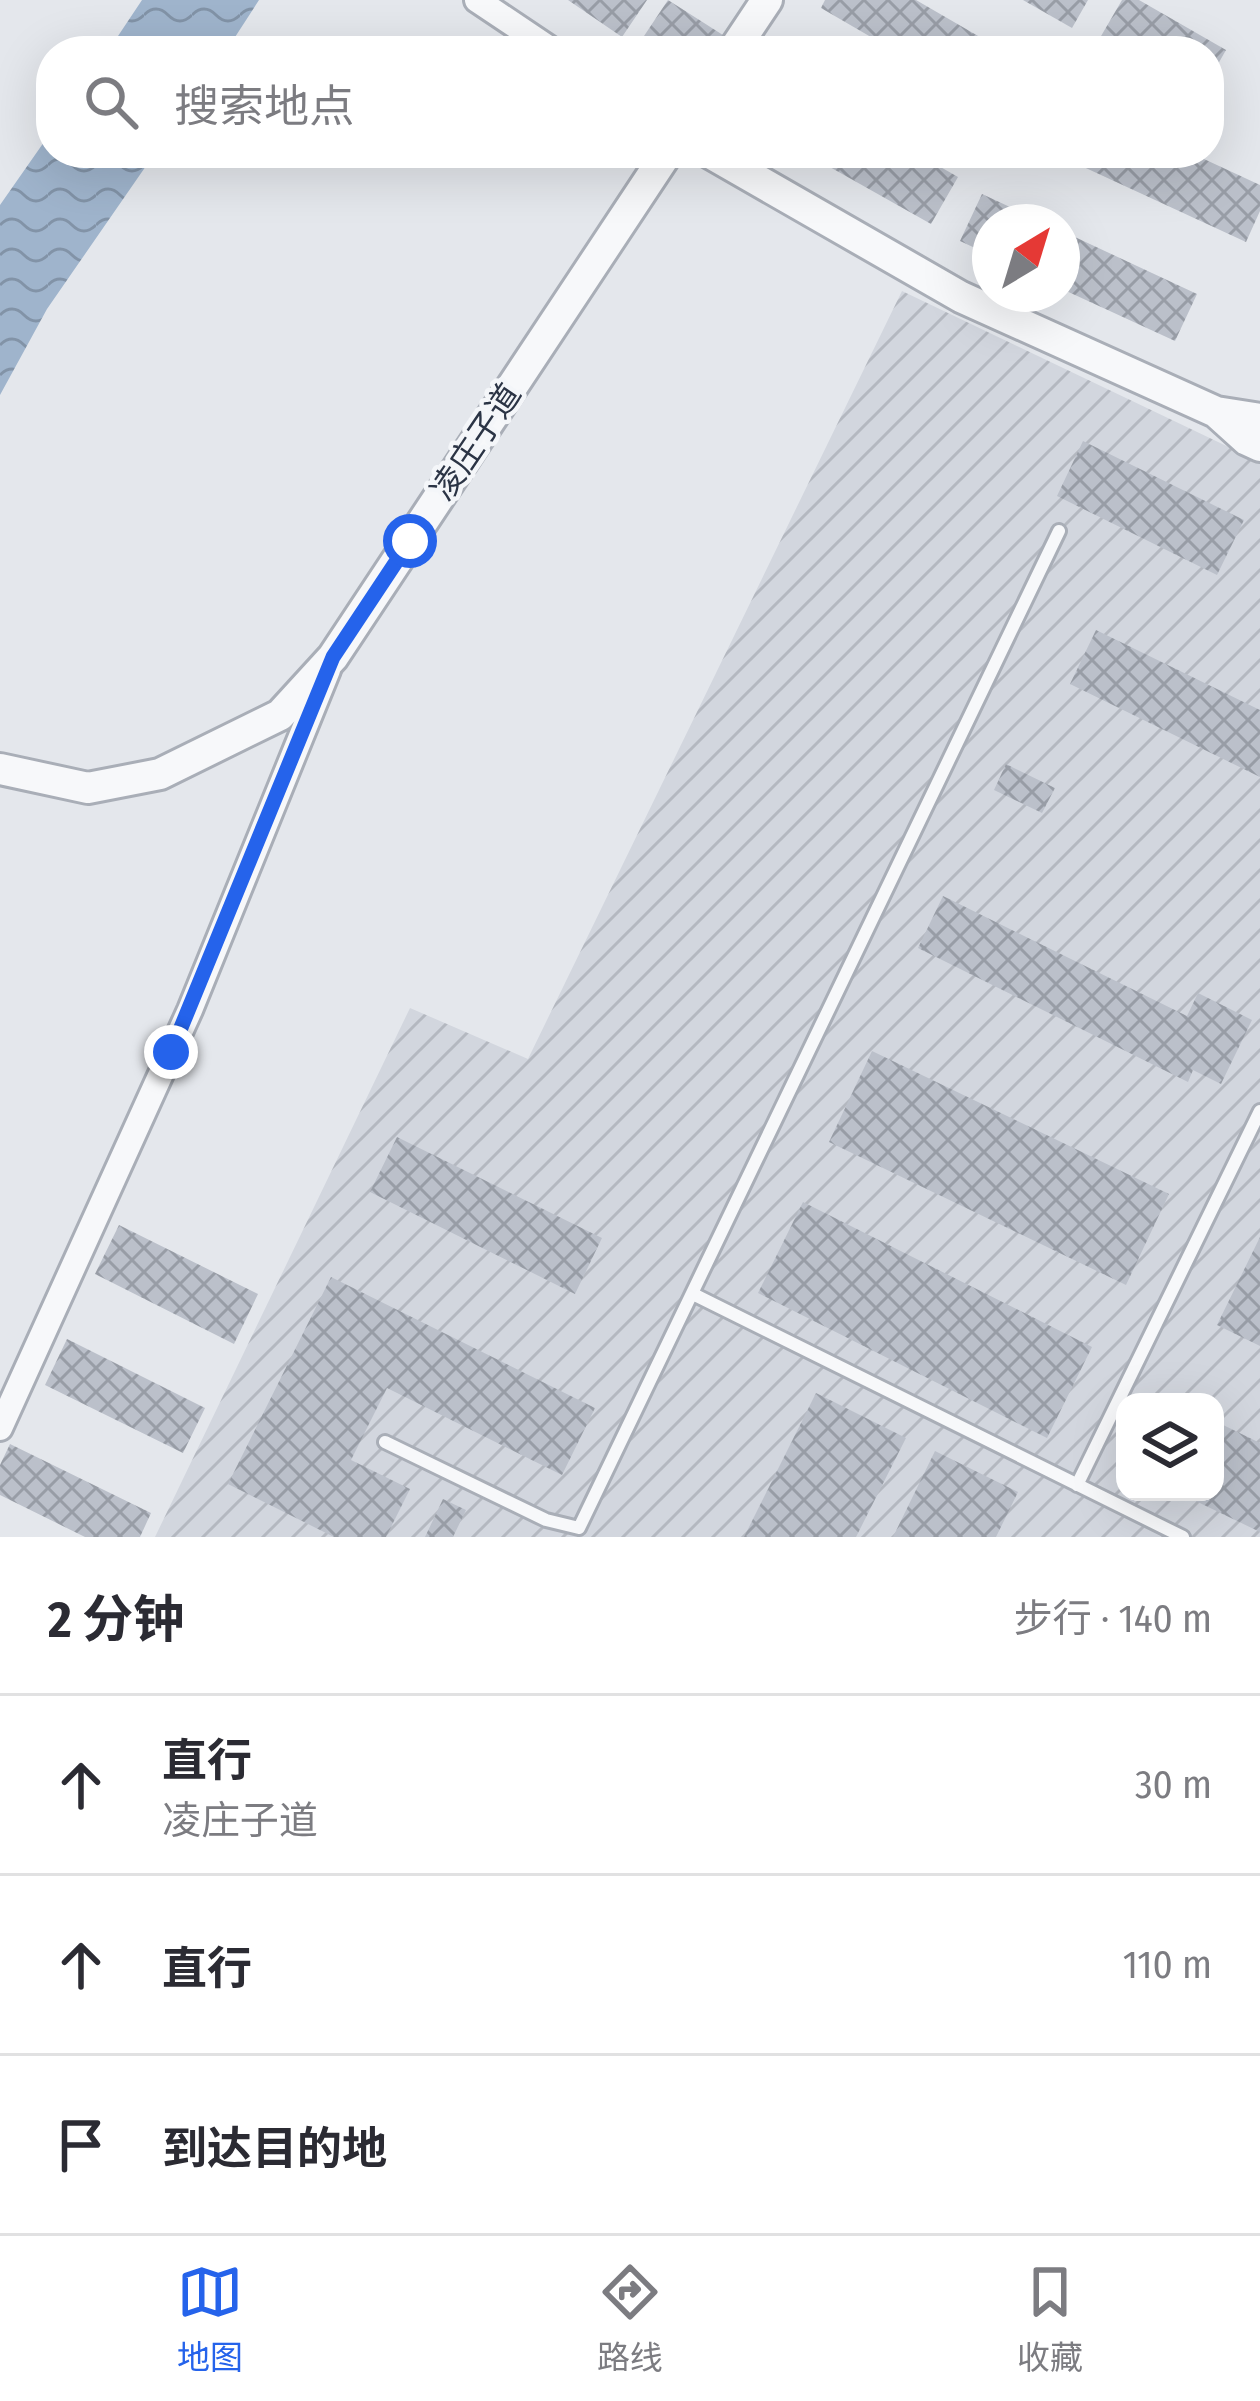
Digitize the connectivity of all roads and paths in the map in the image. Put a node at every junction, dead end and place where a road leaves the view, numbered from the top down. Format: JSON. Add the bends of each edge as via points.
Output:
{"nodes":[{"id":1,"x":477,"y":0,"type":"edge"},
{"id":2,"x":767,"y":0,"type":"edge"},
{"id":3,"x":531,"y":36,"type":"edge"},
{"id":4,"x":744,"y":36,"type":"edge"},
{"id":5,"x":657,"y":168,"type":"edge"},
{"id":6,"x":736,"y":168,"type":"edge"},
{"id":7,"x":1216,"y":412,"type":"junction"},
{"id":8,"x":1260,"y":418,"type":"edge"},
{"id":9,"x":1260,"y":446,"type":"edge"},
{"id":10,"x":1059,"y":531,"type":"dead end"},
{"id":11,"x":333,"y":657,"type":"junction"},
{"id":12,"x":0,"y":770,"type":"edge"},
{"id":13,"x":1260,"y":1111,"type":"edge"},
{"id":14,"x":693,"y":1294,"type":"junction"},
{"id":15,"x":0,"y":1428,"type":"edge"},
{"id":16,"x":385,"y":1442,"type":"dead end"},
{"id":17,"x":1077,"y":1485,"type":"junction"},
{"id":18,"x":1183,"y":1537,"type":"edge"}],
"edges":[{"from":1,"to":3,"type":"street"},
{"from":2,"to":4,"type":"street"},
{"from":5,"to":11,"type":"street","name":"凌庄子道"},
{"from":6,"to":7,"type":"street","via":[[961,297]]},
{"from":7,"to":8,"type":"street"},
{"from":7,"to":9,"type":"street"},
{"from":10,"to":14,"type":"lane"},
{"from":11,"to":12,"type":"street","name":"凌庄子道","via":[[280,715],[160,774],[88,788]]},
{"from":11,"to":15,"type":"street","via":[[190,1010]]},
{"from":13,"to":17,"type":"lane"},
{"from":14,"to":16,"type":"lane","via":[[579,1528],[546,1520]]},
{"from":14,"to":17,"type":"lane"},
{"from":17,"to":18,"type":"lane"}]}
